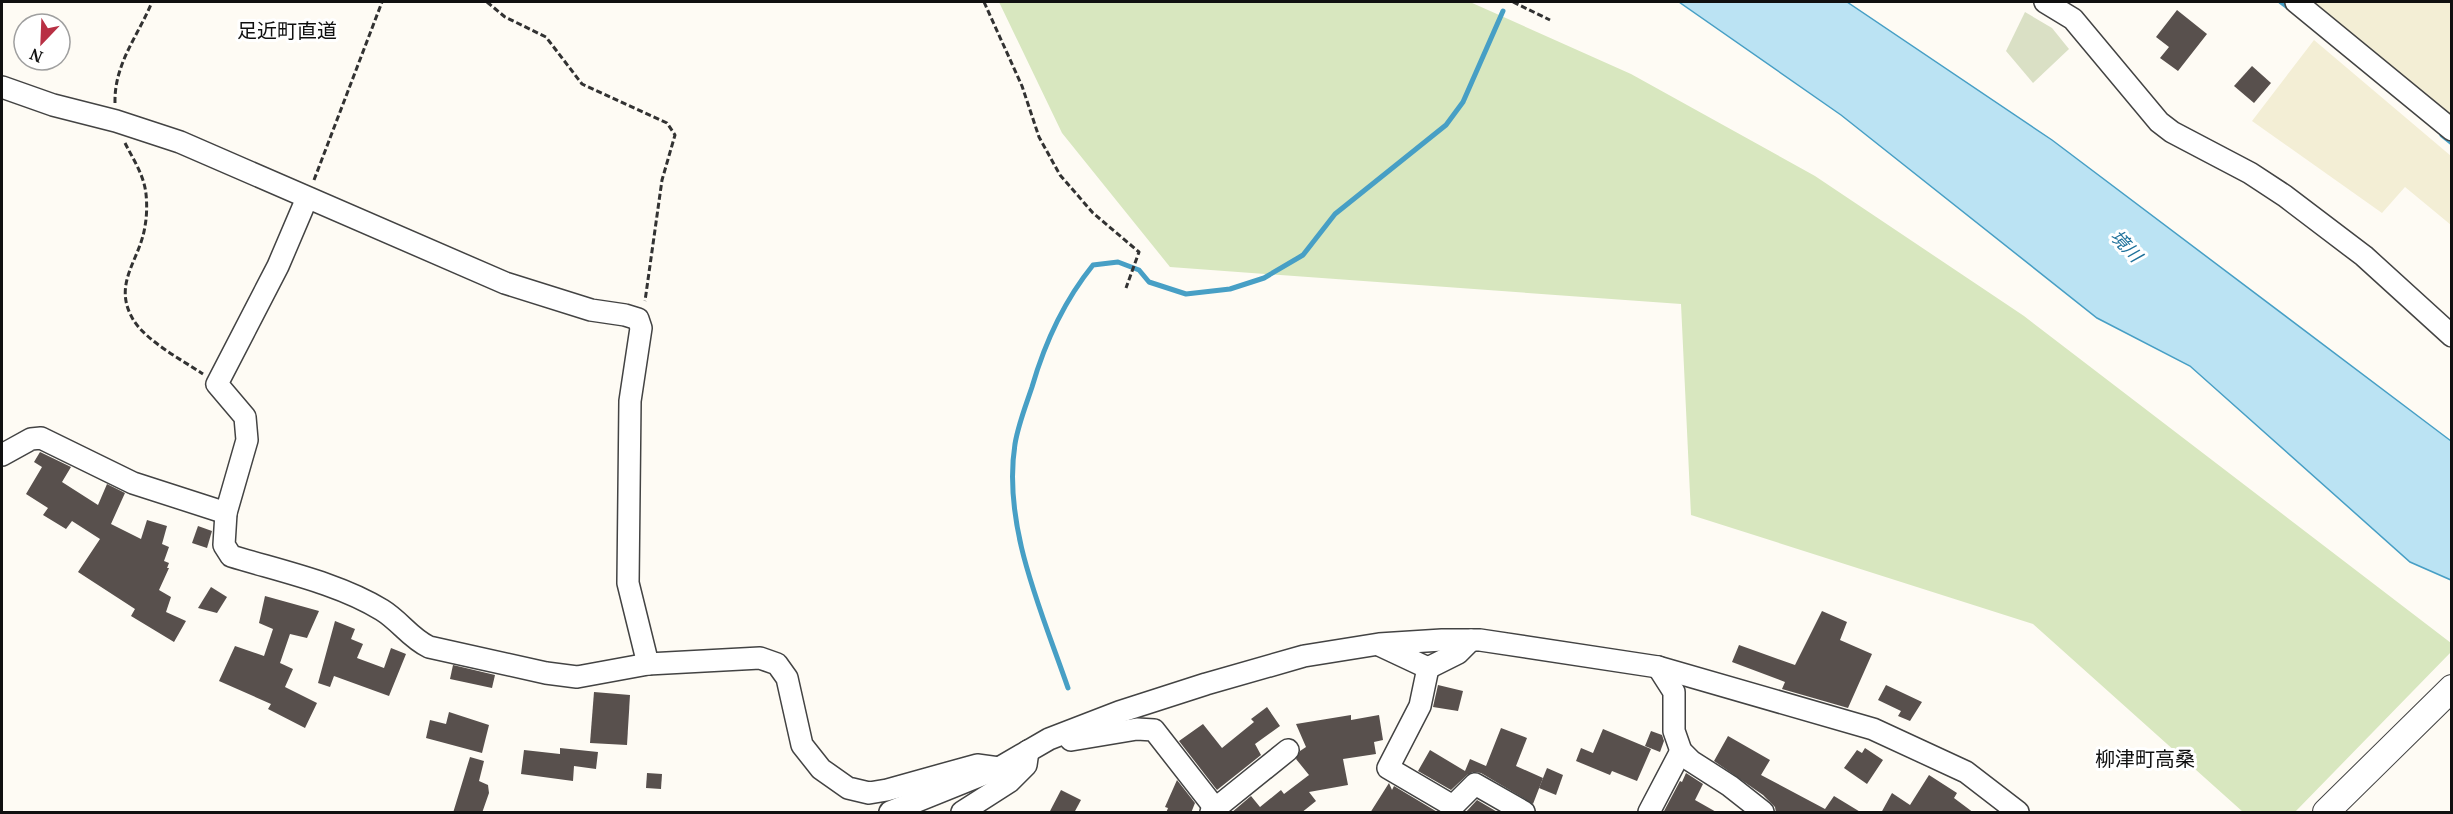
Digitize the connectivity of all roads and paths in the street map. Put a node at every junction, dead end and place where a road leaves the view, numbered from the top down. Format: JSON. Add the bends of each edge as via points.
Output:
{"nodes":[{"id":1,"x":152,"y":2,"type":"edge"},
{"id":2,"x":382,"y":2,"type":"edge"},
{"id":3,"x":487,"y":2,"type":"edge"},
{"id":4,"x":984,"y":2,"type":"edge"},
{"id":5,"x":1513,"y":2,"type":"edge"},
{"id":6,"x":2045,"y":2,"type":"edge"},
{"id":7,"x":2296,"y":2,"type":"edge"},
{"id":8,"x":1550,"y":20,"type":"dead end"},
{"id":9,"x":2,"y":87,"type":"edge"},
{"id":10,"x":116,"y":121,"type":"junction"},
{"id":11,"x":2451,"y":130,"type":"edge"},
{"id":12,"x":307,"y":198,"type":"junction"},
{"id":13,"x":1126,"y":288,"type":"dead end"},
{"id":14,"x":638,"y":319,"type":"junction"},
{"id":15,"x":2451,"y":336,"type":"edge"},
{"id":16,"x":217,"y":384,"type":"junction"},
{"id":17,"x":2,"y":455,"type":"edge"},
{"id":18,"x":226,"y":513,"type":"junction"},
{"id":19,"x":1471,"y":640,"type":"junction"},
{"id":20,"x":1379,"y":644,"type":"junction"},
{"id":21,"x":648,"y":664,"type":"junction"},
{"id":22,"x":1428,"y":668,"type":"junction"},
{"id":23,"x":1658,"y":668,"type":"junction"},
{"id":24,"x":2451,"y":688,"type":"edge"},
{"id":25,"x":1049,"y":739,"type":"junction"},
{"id":26,"x":1288,"y":750,"type":"dead end"},
{"id":27,"x":1028,"y":751,"type":"junction"},
{"id":28,"x":1681,"y":751,"type":"junction"},
{"id":29,"x":999,"y":768,"type":"junction"},
{"id":30,"x":1214,"y":811,"type":"edge"},
{"id":31,"x":890,"y":813,"type":"edge"},
{"id":32,"x":962,"y":813,"type":"edge"},
{"id":33,"x":1524,"y":813,"type":"edge"},
{"id":34,"x":1649,"y":813,"type":"edge"},
{"id":35,"x":1763,"y":813,"type":"edge"},
{"id":36,"x":2018,"y":813,"type":"edge"},
{"id":37,"x":2326,"y":813,"type":"edge"}],
"edges":[{"from":1,"to":10,"type":"path","via":[[125,53],[115,88]]},
{"from":2,"to":12,"type":"path"},
{"from":3,"to":14,"type":"path","via":[[505,17],[546,37],[582,84],[667,123],[675,135],[662,180],[644,308]]},
{"from":4,"to":13,"type":"path","via":[[1022,86],[1039,137],[1060,175],[1093,213],[1139,252]]},
{"from":5,"to":8,"type":"path"},
{"from":6,"to":15,"type":"street","via":[[2073,19],[2158,122],[2285,196],[2364,256]]},
{"from":7,"to":11,"type":"street"},
{"from":9,"to":10,"type":"street"},
{"from":10,"to":12,"type":"street","via":[[180,142]]},
{"from":10,"to":16,"type":"path","via":[[143,178],[146,194],[145,227],[126,279],[125,301],[135,322],[157,343]]},
{"from":12,"to":14,"type":"street","via":[[505,283],[591,310]]},
{"from":12,"to":16,"type":"street","via":[[278,266]]},
{"from":14,"to":21,"type":"street","via":[[641,328],[630,400],[628,583]]},
{"from":16,"to":18,"type":"street","via":[[245,417],[248,440]]},
{"from":17,"to":18,"type":"street","via":[[31,439],[41,438],[133,483]]},
{"from":18,"to":21,"type":"street","via":[[224,545],[231,556],[323,583],[381,609],[415,640],[429,647],[577,677]]},
{"from":19,"to":20,"type":"street"},
{"from":19,"to":22,"type":"street","via":[[1458,653]]},
{"from":19,"to":23,"type":"street"},
{"from":20,"to":22,"type":"street"},
{"from":20,"to":25,"type":"street","via":[[1304,656],[1206,684]]},
{"from":21,"to":29,"type":"street","via":[[760,658],[777,664],[787,678],[802,746],[821,769],[848,788],[869,793],[977,765]]},
{"from":22,"to":33,"type":"street","via":[[1420,706],[1388,768],[1453,806],[1475,784]]},
{"from":23,"to":28,"type":"street","via":[[1674,692],[1674,731]]},
{"from":23,"to":36,"type":"street","via":[[1874,729],[1966,772]]},
{"from":24,"to":37,"type":"street"},
{"from":25,"to":27,"type":"street"},
{"from":25,"to":30,"type":"street","via":[[1154,730]]},
{"from":26,"to":30,"type":"street"},
{"from":27,"to":29,"type":"street"},
{"from":27,"to":32,"type":"street","via":[[1026,765],[1009,782]]},
{"from":28,"to":34,"type":"street"},
{"from":28,"to":35,"type":"street"},
{"from":29,"to":31,"type":"street"}]}
